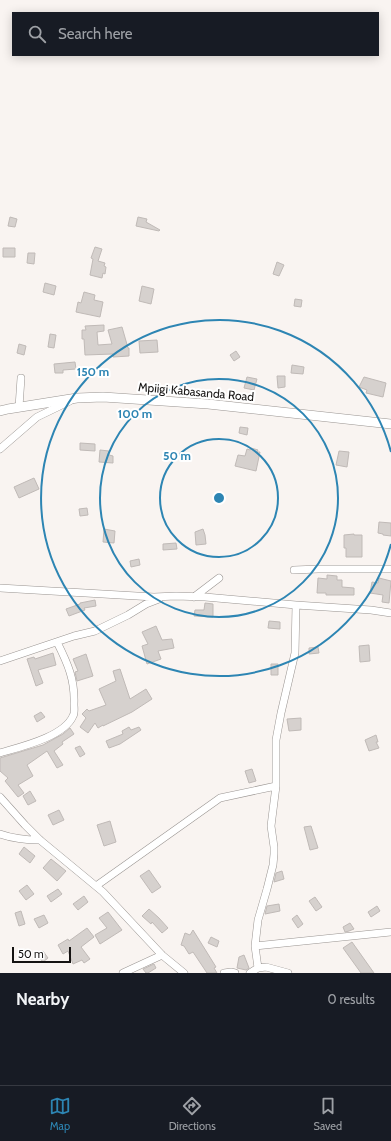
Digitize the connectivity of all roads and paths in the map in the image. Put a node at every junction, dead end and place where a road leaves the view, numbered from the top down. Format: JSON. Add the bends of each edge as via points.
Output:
{"nodes":[{"id":1,"x":21,"y":378,"type":"dead end"},
{"id":2,"x":77,"y":398,"type":"junction"},
{"id":3,"x":19,"y":407,"type":"junction"},
{"id":4,"x":0,"y":411,"type":"edge"},
{"id":5,"x":391,"y":424,"type":"edge"},
{"id":6,"x":0,"y":449,"type":"edge"},
{"id":7,"x":391,"y":569,"type":"edge"},
{"id":8,"x":294,"y":570,"type":"dead end"},
{"id":9,"x":219,"y":578,"type":"dead end"},
{"id":10,"x":0,"y":588,"type":"edge"},
{"id":11,"x":163,"y":597,"type":"junction"},
{"id":12,"x":194,"y":597,"type":"junction"},
{"id":13,"x":296,"y":605,"type":"junction"},
{"id":14,"x":391,"y":613,"type":"edge"},
{"id":15,"x":57,"y":642,"type":"junction"},
{"id":16,"x":0,"y":661,"type":"edge"},
{"id":17,"x":0,"y":753,"type":"edge"},
{"id":18,"x":276,"y":786,"type":"junction"},
{"id":19,"x":0,"y":797,"type":"edge"},
{"id":20,"x":0,"y":834,"type":"edge"},
{"id":21,"x":40,"y":840,"type":"junction"},
{"id":22,"x":96,"y":886,"type":"junction"},
{"id":23,"x":391,"y":932,"type":"edge"},
{"id":24,"x":255,"y":946,"type":"junction"},
{"id":25,"x":162,"y":955,"type":"junction"},
{"id":26,"x":258,"y":968,"type":"junction"},
{"id":27,"x":123,"y":973,"type":"edge"},
{"id":28,"x":184,"y":973,"type":"edge"},
{"id":29,"x":224,"y":973,"type":"edge"},
{"id":30,"x":235,"y":973,"type":"edge"},
{"id":31,"x":250,"y":973,"type":"edge"},
{"id":32,"x":288,"y":973,"type":"edge"}],
"edges":[{"from":1,"to":3,"type":"street"},
{"from":2,"to":3,"type":"main road","name":"Mpiigi Kabasanda Road"},
{"from":2,"to":5,"type":"main road","name":"Mpiigi Kabasanda Road","via":[[103,397],[202,403]]},
{"from":2,"to":6,"type":"street","via":[[37,417]]},
{"from":3,"to":4,"type":"main road","name":"Mpiigi Kabasanda Road"},
{"from":7,"to":8,"type":"street"},
{"from":9,"to":12,"type":"street"},
{"from":10,"to":11,"type":"street"},
{"from":11,"to":12,"type":"street"},
{"from":11,"to":15,"type":"street","via":[[95,630]]},
{"from":12,"to":13,"type":"street"},
{"from":13,"to":14,"type":"street"},
{"from":13,"to":18,"type":"street","via":[[295,653],[276,740]]},
{"from":15,"to":16,"type":"street"},
{"from":15,"to":17,"type":"street","via":[[66,659],[74,685],[74,716],[58,732],[34,743]]},
{"from":18,"to":22,"type":"street","via":[[220,798]]},
{"from":18,"to":24,"type":"street","via":[[271,826],[273,865],[258,920]]},
{"from":19,"to":21,"type":"street"},
{"from":20,"to":21,"type":"street","via":[[11,838]]},
{"from":21,"to":22,"type":"street"},
{"from":22,"to":25,"type":"street"},
{"from":23,"to":24,"type":"street"},
{"from":24,"to":26,"type":"street"},
{"from":25,"to":27,"type":"street"},
{"from":25,"to":28,"type":"street"},
{"from":26,"to":31,"type":"street"},
{"from":26,"to":32,"type":"street","via":[[266,967]]},
{"from":29,"to":30,"type":"street"}]}
